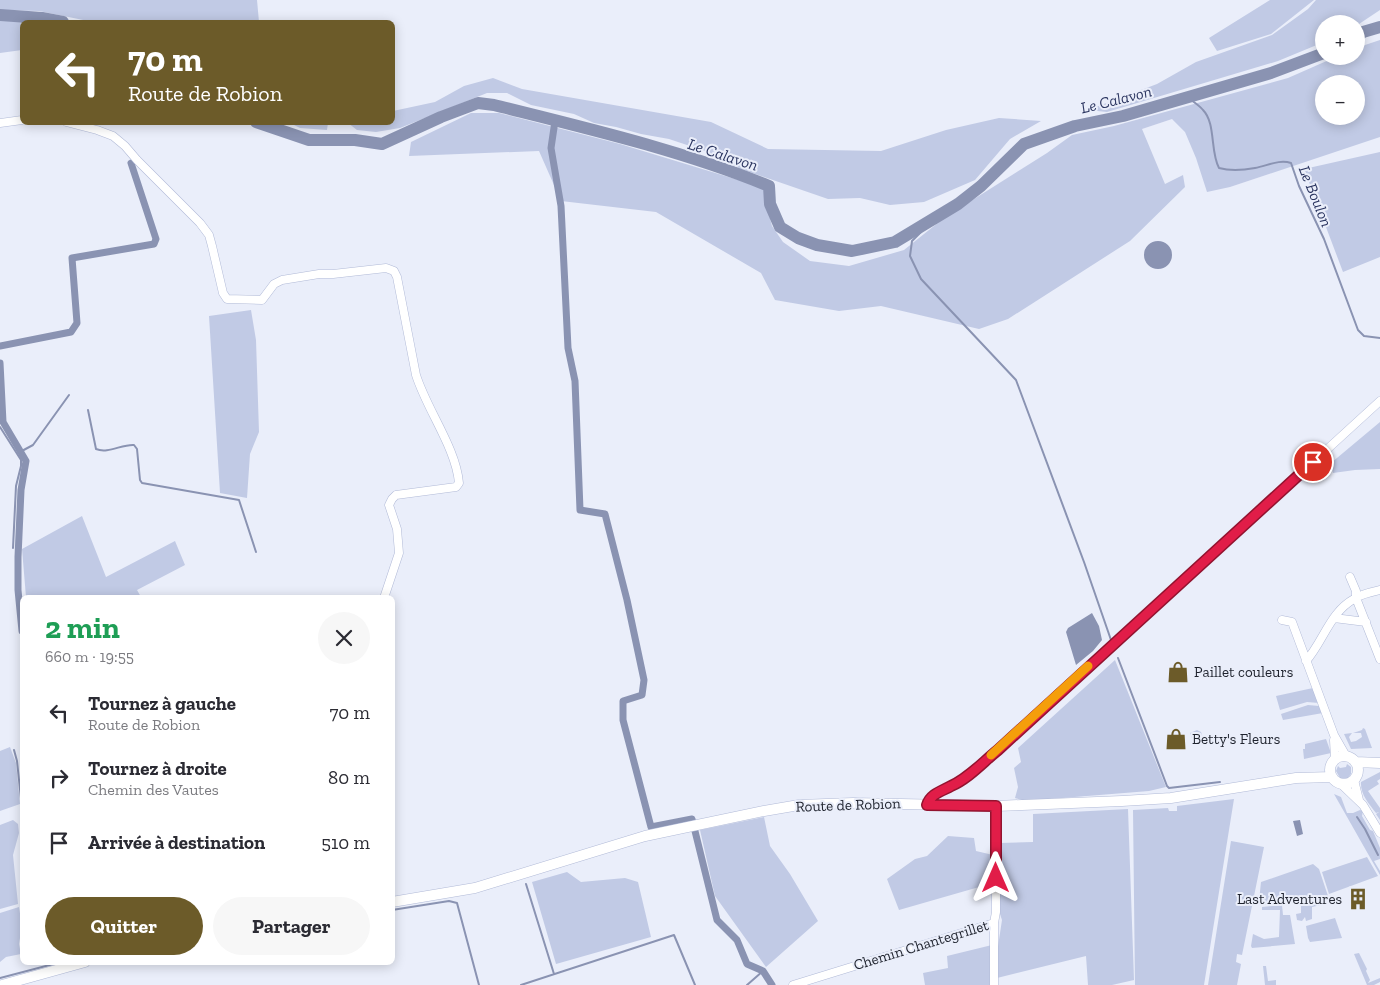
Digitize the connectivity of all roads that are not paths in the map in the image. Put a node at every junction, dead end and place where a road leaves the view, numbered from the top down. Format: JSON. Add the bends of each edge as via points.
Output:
{"nodes":[{"id":1,"x":20,"y":120,"type":"edge"},
{"id":2,"x":0,"y":123,"type":"edge"},
{"id":3,"x":78,"y":125,"type":"edge"},
{"id":4,"x":1380,"y":401,"type":"edge"},
{"id":5,"x":1350,"y":577,"type":"dead end"},
{"id":6,"x":1380,"y":590,"type":"edge"},
{"id":7,"x":385,"y":595,"type":"edge"},
{"id":8,"x":1356,"y":598,"type":"junction"},
{"id":9,"x":1334,"y":618,"type":"junction"},
{"id":10,"x":1282,"y":620,"type":"dead end"},
{"id":11,"x":1366,"y":622,"type":"junction"},
{"id":12,"x":1380,"y":659,"type":"edge"},
{"id":13,"x":1306,"y":661,"type":"junction"},
{"id":14,"x":1334,"y":735,"type":"junction"},
{"id":15,"x":1346,"y":756,"type":"junction"},
{"id":16,"x":1333,"y":762,"type":"junction"},
{"id":17,"x":1356,"y":762,"type":"junction"},
{"id":18,"x":1379,"y":763,"type":"edge"},
{"id":19,"x":1332,"y":777,"type":"junction"},
{"id":20,"x":1356,"y":777,"type":"junction"},
{"id":21,"x":1296,"y":778,"type":"junction"},
{"id":22,"x":1342,"y":784,"type":"junction"},
{"id":23,"x":1360,"y":802,"type":"junction"},
{"id":24,"x":927,"y":805,"type":"junction"},
{"id":25,"x":996,"y":806,"type":"junction"},
{"id":26,"x":1380,"y":832,"type":"edge"},
{"id":27,"x":395,"y":902,"type":"edge"},
{"id":28,"x":994,"y":923,"type":"junction"},
{"id":29,"x":74,"y":965,"type":"edge"},
{"id":30,"x":2,"y":985,"type":"edge"},
{"id":31,"x":793,"y":985,"type":"edge"},
{"id":32,"x":994,"y":985,"type":"edge"}],
"edges":[{"from":1,"to":2,"type":"street"},
{"from":3,"to":7,"type":"street","via":[[113,136],[200,223],[208,235],[227,299],[262,300],[274,284],[309,275],[386,268],[394,271],[416,375],[452,456],[459,483],[456,487],[396,495],[392,499],[390,505],[399,553]]},
{"from":4,"to":24,"type":"street","via":[[998,750],[953,786],[929,799]]},
{"from":5,"to":8,"type":"street"},
{"from":6,"to":8,"type":"street"},
{"from":8,"to":9,"type":"street"},
{"from":8,"to":11,"type":"street"},
{"from":9,"to":11,"type":"street"},
{"from":9,"to":13,"type":"street"},
{"from":10,"to":13,"type":"street","via":[[1292,622]]},
{"from":11,"to":12,"type":"street"},
{"from":13,"to":14,"type":"street"},
{"from":14,"to":15,"type":"street"},
{"from":14,"to":16,"type":"street"},
{"from":15,"to":16,"type":"main road"},
{"from":15,"to":17,"type":"main road"},
{"from":16,"to":19,"type":"main road"},
{"from":16,"to":21,"type":"main road","name":"Route de Robion"},
{"from":17,"to":18,"type":"main road"},
{"from":17,"to":20,"type":"main road"},
{"from":18,"to":20,"type":"main road"},
{"from":19,"to":21,"type":"main road","name":"Route de Robion"},
{"from":19,"to":22,"type":"main road"},
{"from":20,"to":22,"type":"main road"},
{"from":20,"to":23,"type":"street"},
{"from":21,"to":25,"type":"main road","name":"Route de Robion","via":[[1171,798]]},
{"from":22,"to":23,"type":"street"},
{"from":23,"to":26,"type":"street"},
{"from":24,"to":25,"type":"main road","name":"Route de Robion"},
{"from":24,"to":27,"type":"main road","name":"Route de Robion","via":[[828,803],[764,811],[645,836],[475,888]]},
{"from":25,"to":28,"type":"street","name":"Chemin Chantegrillet"},
{"from":28,"to":31,"type":"street","name":"Chemin Chantegrillet"},
{"from":28,"to":32,"type":"street"},
{"from":29,"to":30,"type":"main road"}]}
